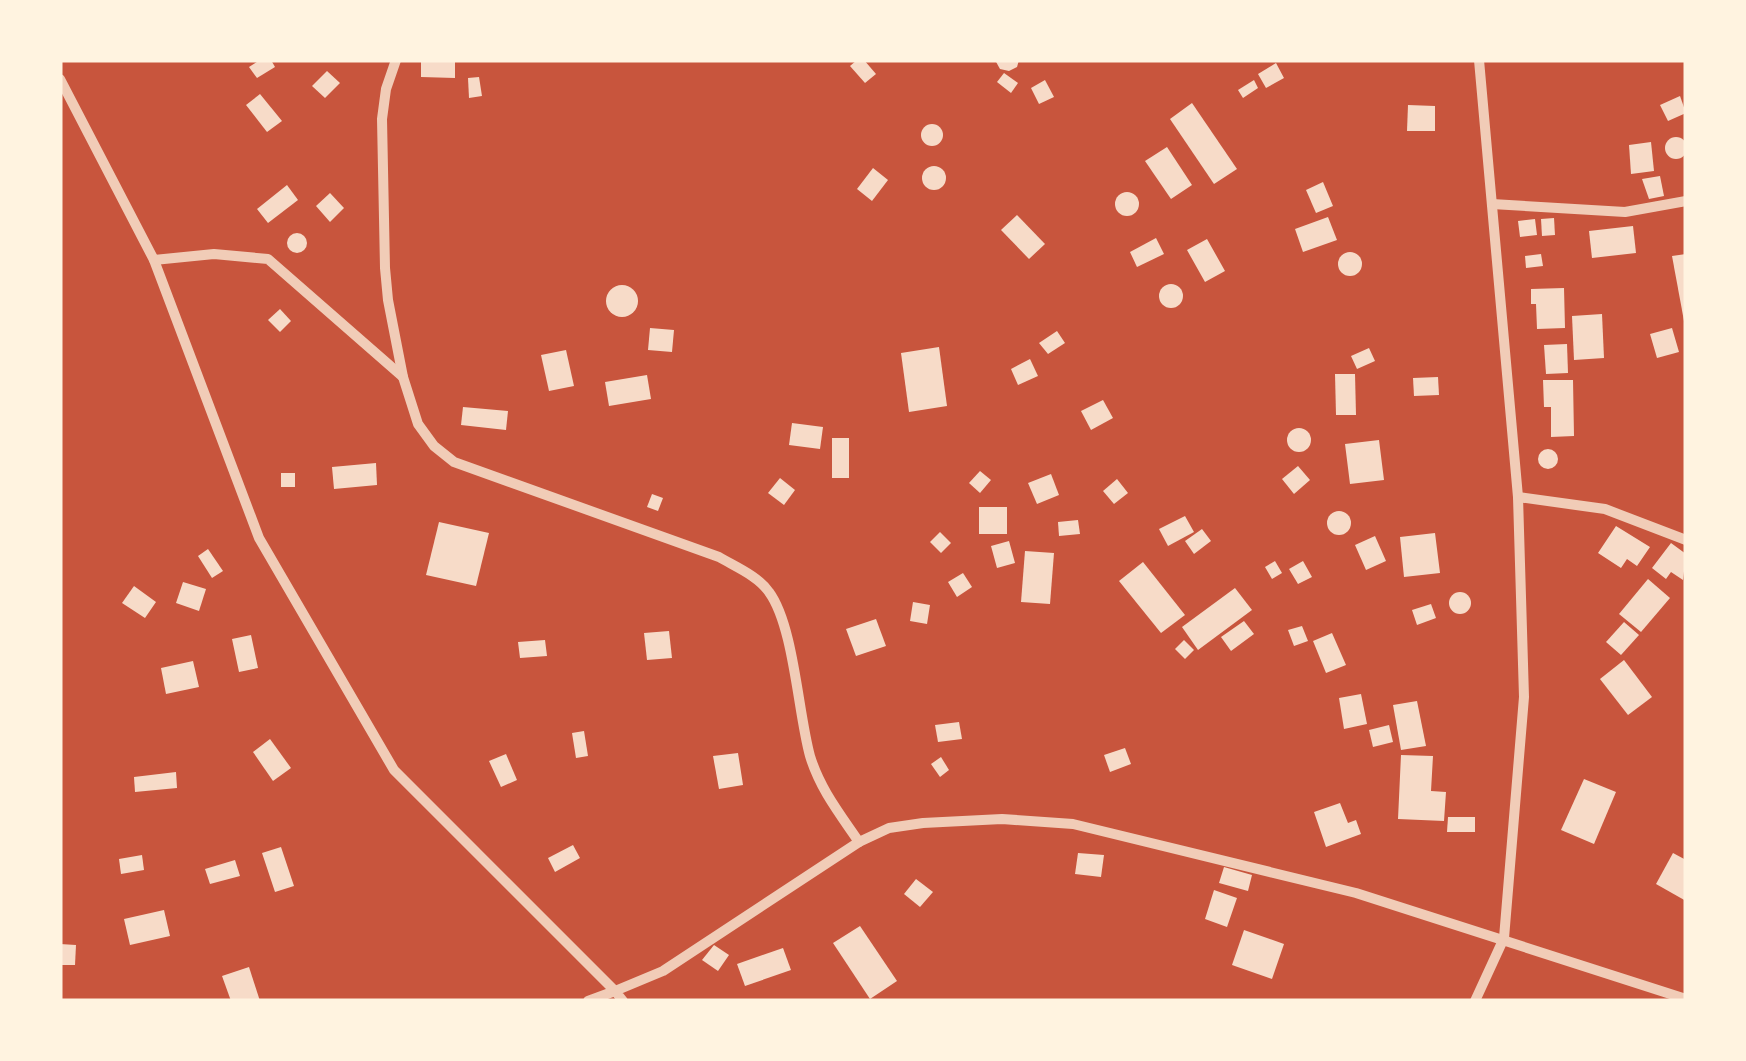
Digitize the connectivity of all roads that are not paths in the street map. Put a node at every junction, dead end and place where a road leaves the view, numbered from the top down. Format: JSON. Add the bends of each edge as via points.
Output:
{"nodes":[{"id":1,"x":396,"y":60,"type":"edge"},
{"id":2,"x":1479,"y":60,"type":"edge"},
{"id":3,"x":60,"y":80,"type":"edge"},
{"id":4,"x":1686,"y":201,"type":"edge"},
{"id":5,"x":1492,"y":204,"type":"junction"},
{"id":6,"x":154,"y":260,"type":"junction"},
{"id":7,"x":403,"y":377,"type":"junction"},
{"id":8,"x":1518,"y":497,"type":"junction"},
{"id":9,"x":1686,"y":540,"type":"edge"},
{"id":10,"x":860,"y":842,"type":"junction"},
{"id":11,"x":1504,"y":938,"type":"junction"},
{"id":12,"x":619,"y":996,"type":"edge"},
{"id":13,"x":1686,"y":999,"type":"edge"},
{"id":14,"x":588,"y":1001,"type":"edge"},
{"id":15,"x":1476,"y":1001,"type":"edge"}],
"edges":[{"from":1,"to":7,"type":"street","via":[[382,119],[384,268]]},
{"from":2,"to":5,"type":"street"},
{"from":3,"to":6,"type":"street"},
{"from":4,"to":5,"type":"street","via":[[1625,212]]},
{"from":5,"to":8,"type":"street"},
{"from":6,"to":7,"type":"street","via":[[214,254],[268,259]]},
{"from":6,"to":12,"type":"street","via":[[259,538],[394,770]]},
{"from":7,"to":10,"type":"street","via":[[418,424],[454,462],[720,557],[769,591],[821,786]]},
{"from":8,"to":9,"type":"street","via":[[1605,510]]},
{"from":8,"to":11,"type":"street","via":[[1524,697]]},
{"from":10,"to":11,"type":"street","via":[[889,828],[923,823],[1073,824],[1356,893]]},
{"from":10,"to":12,"type":"street"},
{"from":11,"to":13,"type":"street"},
{"from":11,"to":15,"type":"street"},
{"from":12,"to":14,"type":"street"}]}
